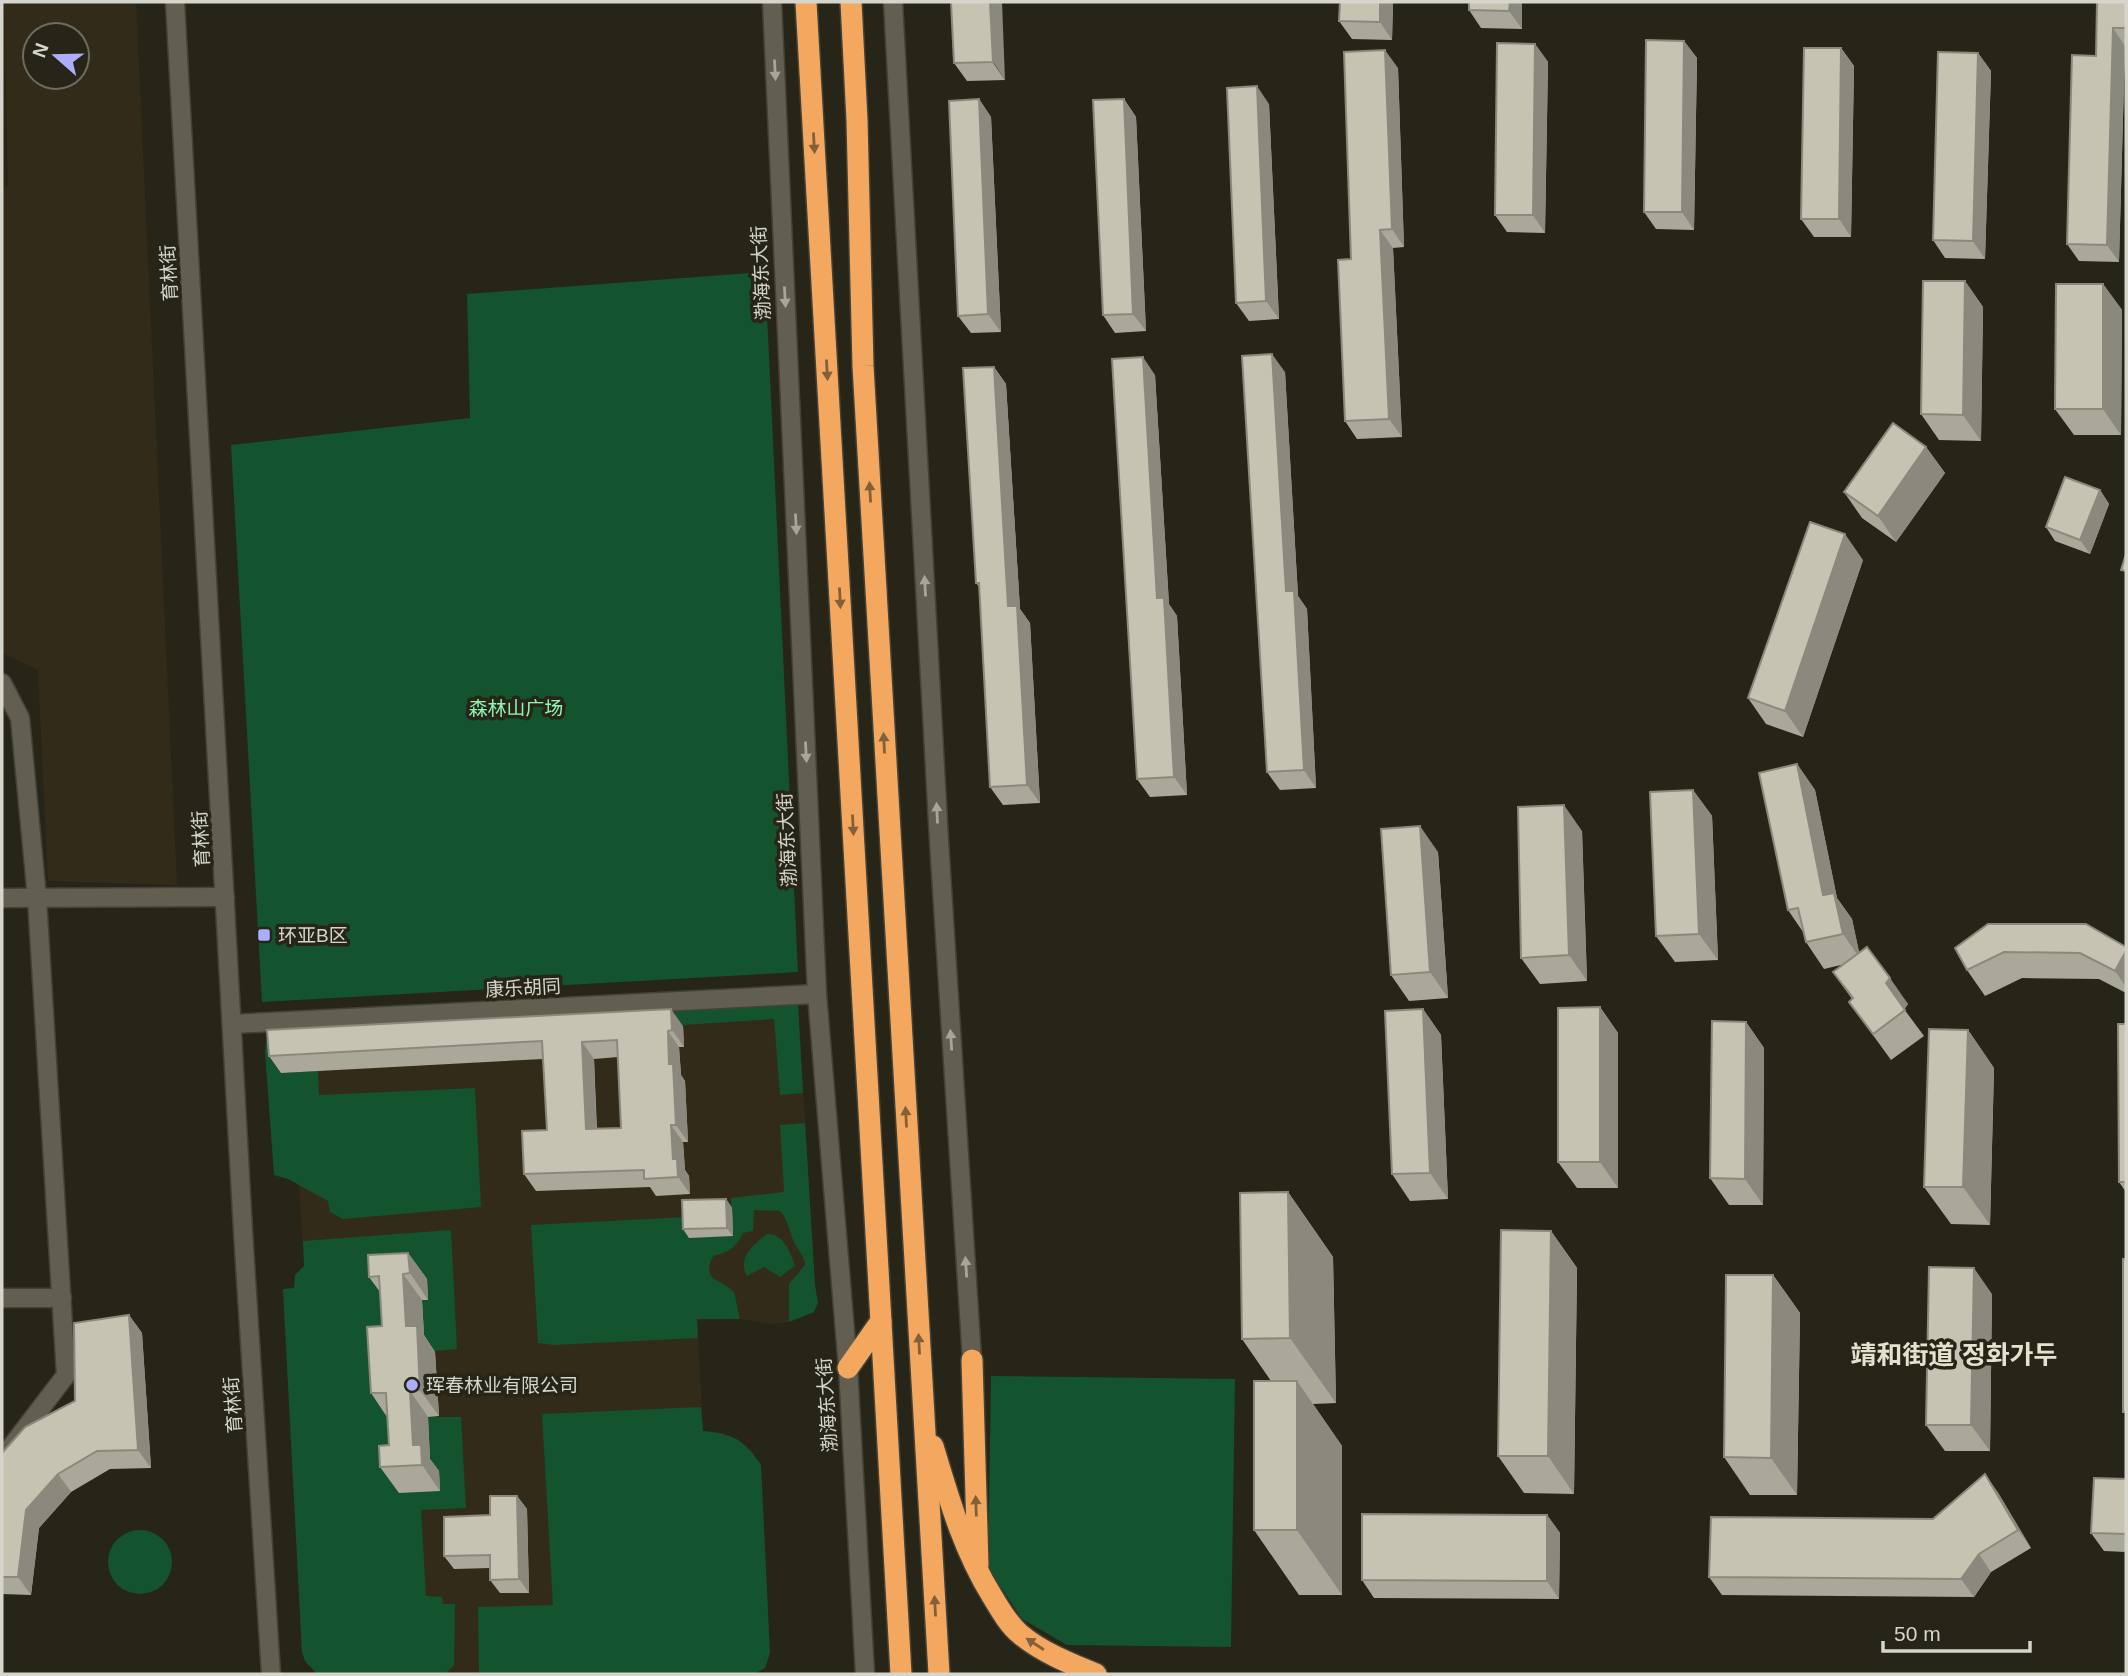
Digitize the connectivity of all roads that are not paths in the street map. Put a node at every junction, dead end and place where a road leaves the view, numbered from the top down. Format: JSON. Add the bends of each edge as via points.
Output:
{"nodes":[{"id":1,"x":175,"y":2,"type":"edge"},
{"id":2,"x":772,"y":2,"type":"edge"},
{"id":3,"x":806,"y":2,"type":"edge"},
{"id":4,"x":851,"y":2,"type":"edge"},
{"id":5,"x":893,"y":2,"type":"edge"},
{"id":6,"x":3,"y":687,"type":"edge"},
{"id":7,"x":225,"y":897,"type":"junction"},
{"id":8,"x":2,"y":898,"type":"edge"},
{"id":9,"x":37,"y":898,"type":"junction"},
{"id":10,"x":817,"y":995,"type":"junction"},
{"id":11,"x":232,"y":1024,"type":"junction"},
{"id":12,"x":2,"y":1298,"type":"edge"},
{"id":13,"x":62,"y":1298,"type":"junction"},
{"id":14,"x":881,"y":1321,"type":"junction"},
{"id":15,"x":972,"y":1360,"type":"joint"},
{"id":16,"x":848,"y":1368,"type":"junction"},
{"id":17,"x":923,"y":1413,"type":"junction"},
{"id":18,"x":2,"y":1459,"type":"edge"},
{"id":19,"x":978,"y":1574,"type":"junction"},
{"id":20,"x":271,"y":1674,"type":"edge"},
{"id":21,"x":865,"y":1674,"type":"edge"},
{"id":22,"x":901,"y":1674,"type":"edge"},
{"id":23,"x":939,"y":1674,"type":"edge"},
{"id":24,"x":1096,"y":1674,"type":"edge"}],
"edges":[{"from":1,"to":7,"type":"street","name":"育林街"},
{"from":2,"to":10,"type":"street","name":"渤海东大街","one_way":true},
{"from":3,"to":14,"type":"highway","one_way":true},
{"from":17,"to":4,"type":"highway","one_way":true,"via":[[863,366]]},
{"from":15,"to":5,"type":"street","one_way":true},
{"from":6,"to":9,"type":"street","via":[[20,718]]},
{"from":7,"to":9,"type":"street"},
{"from":7,"to":11,"type":"street","name":"育林街"},
{"from":8,"to":9,"type":"street"},
{"from":9,"to":13,"type":"street"},
{"from":10,"to":11,"type":"street","name":"康乐胡同"},
{"from":10,"to":16,"type":"street","name":"渤海东大街"},
{"from":11,"to":20,"type":"street","name":"育林街"},
{"from":12,"to":13,"type":"street"},
{"from":13,"to":18,"type":"street","via":[[66,1374]]},
{"from":14,"to":16,"type":"highway"},
{"from":14,"to":22,"type":"highway"},
{"from":19,"to":15,"type":"highway","one_way":true},
{"from":16,"to":21,"type":"street","name":"渤海东大街"},
{"from":17,"to":19,"type":"highway","via":[[959,1532]]},
{"from":23,"to":17,"type":"highway","one_way":true},
{"from":24,"to":19,"type":"highway","one_way":true,"via":[[1021,1635]]}]}
